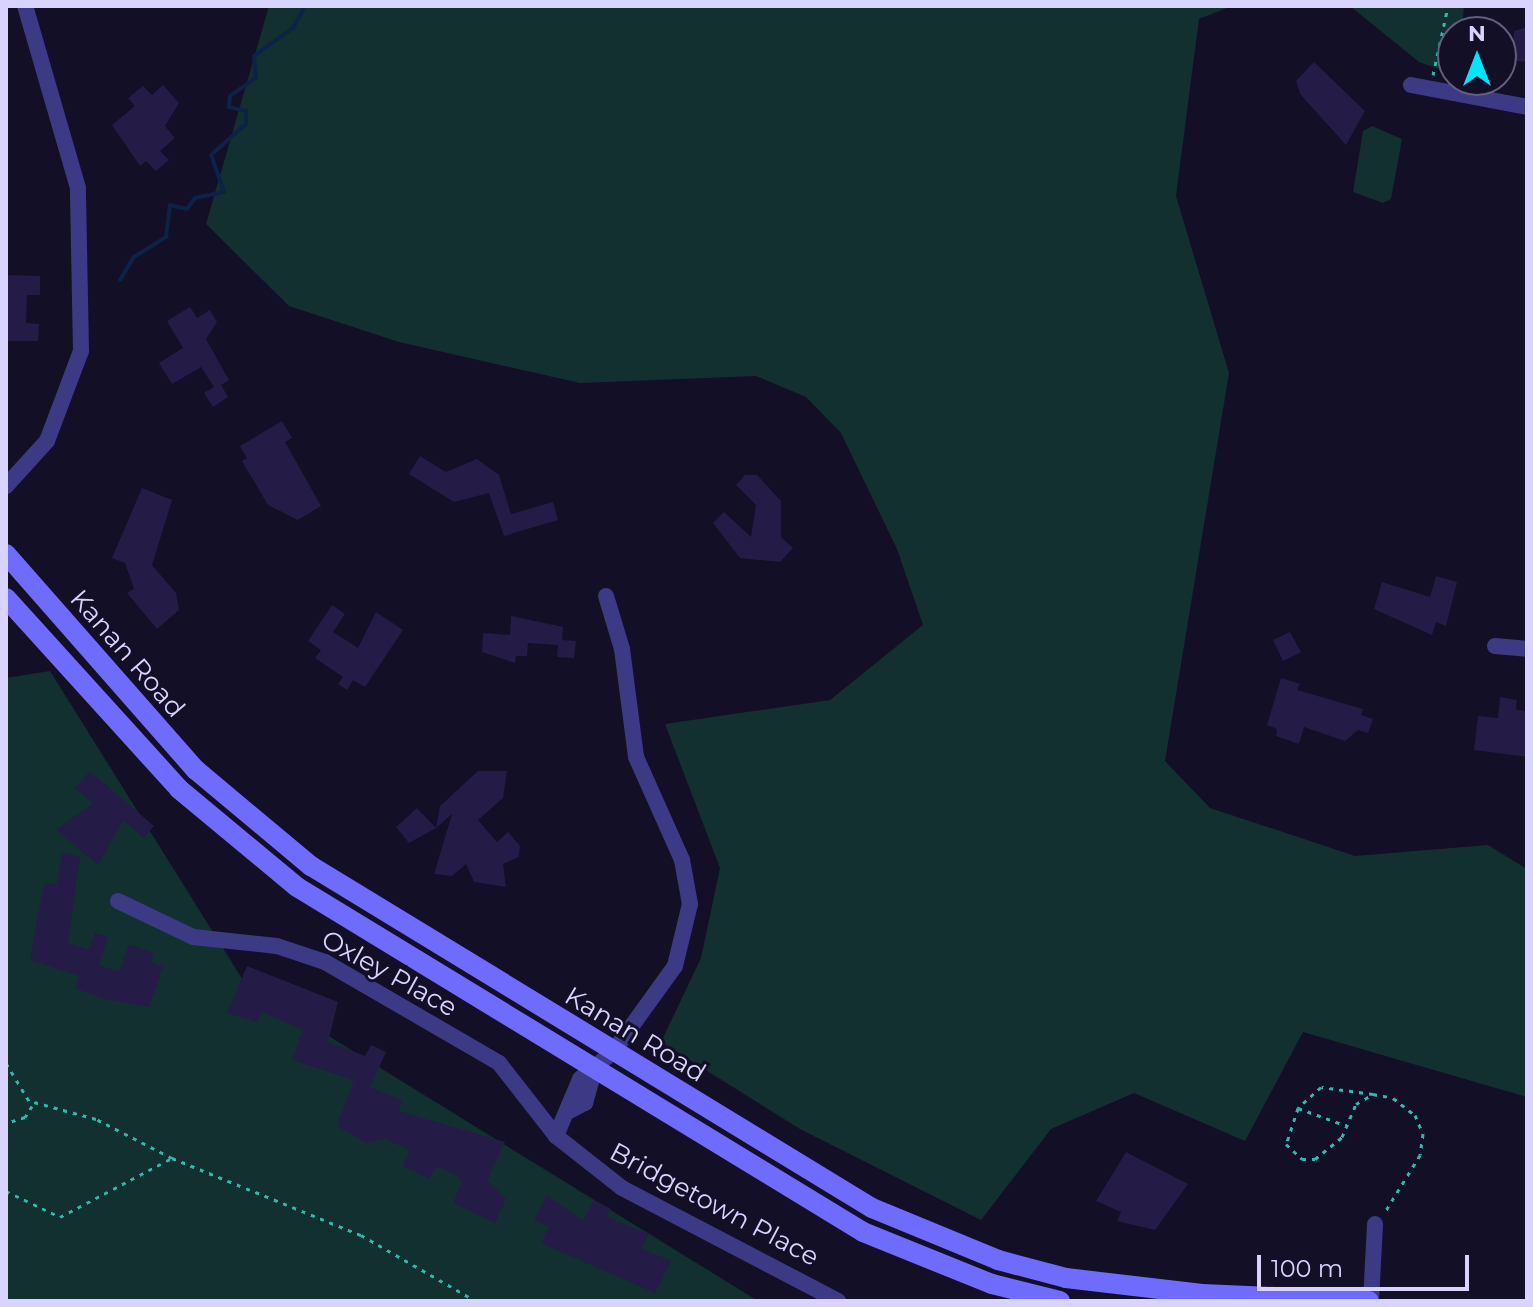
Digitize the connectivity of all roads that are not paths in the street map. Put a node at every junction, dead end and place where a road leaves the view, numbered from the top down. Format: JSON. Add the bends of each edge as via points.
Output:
{"nodes":[{"id":1,"x":25,"y":6,"type":"edge"},
{"id":2,"x":1411,"y":85,"type":"dead end"},
{"id":3,"x":1527,"y":107,"type":"edge"},
{"id":4,"x":6,"y":486,"type":"edge"},
{"id":5,"x":6,"y":554,"type":"edge"},
{"id":6,"x":606,"y":596,"type":"dead end"},
{"id":7,"x":6,"y":598,"type":"edge"},
{"id":8,"x":1495,"y":646,"type":"dead end"},
{"id":9,"x":1527,"y":649,"type":"edge"},
{"id":10,"x":118,"y":901,"type":"dead end"},
{"id":11,"x":613,"y":1052,"type":"junction"},
{"id":12,"x":595,"y":1068,"type":"junction"},
{"id":13,"x":556,"y":1136,"type":"junction"},
{"id":14,"x":1375,"y":1224,"type":"road end"},
{"id":15,"x":838,"y":1301,"type":"edge"},
{"id":16,"x":1060,"y":1301,"type":"edge"},
{"id":17,"x":1370,"y":1301,"type":"edge"}],
"edges":[{"from":1,"to":4,"type":"street","via":[[78,188],[81,351],[68,400],[47,441]]},
{"from":2,"to":3,"type":"street"},
{"from":5,"to":11,"type":"main road","name":"Kanan Road","via":[[142,715],[252,820],[386,914]]},
{"from":6,"to":11,"type":"street","via":[[622,649],[636,757],[682,860],[690,904],[675,966]]},
{"from":7,"to":12,"type":"main road","name":"Kanan Road","via":[[179,789],[297,887]]},
{"from":8,"to":9,"type":"street"},
{"from":10,"to":13,"type":"street","name":"Oxley Place","via":[[193,937],[277,946],[325,962],[499,1063]]},
{"from":11,"to":12,"type":"street"},
{"from":11,"to":17,"type":"main road","name":"Kanan Road","via":[[872,1208],[998,1260],[1136,1289]]},
{"from":12,"to":13,"type":"street","via":[[580,1079]]},
{"from":12,"to":16,"type":"main road","name":"Kanan Road","via":[[863,1232],[992,1284]]},
{"from":13,"to":15,"type":"street","name":"Bridgetown Place","via":[[622,1188]]},
{"from":14,"to":17,"type":"street"}]}
